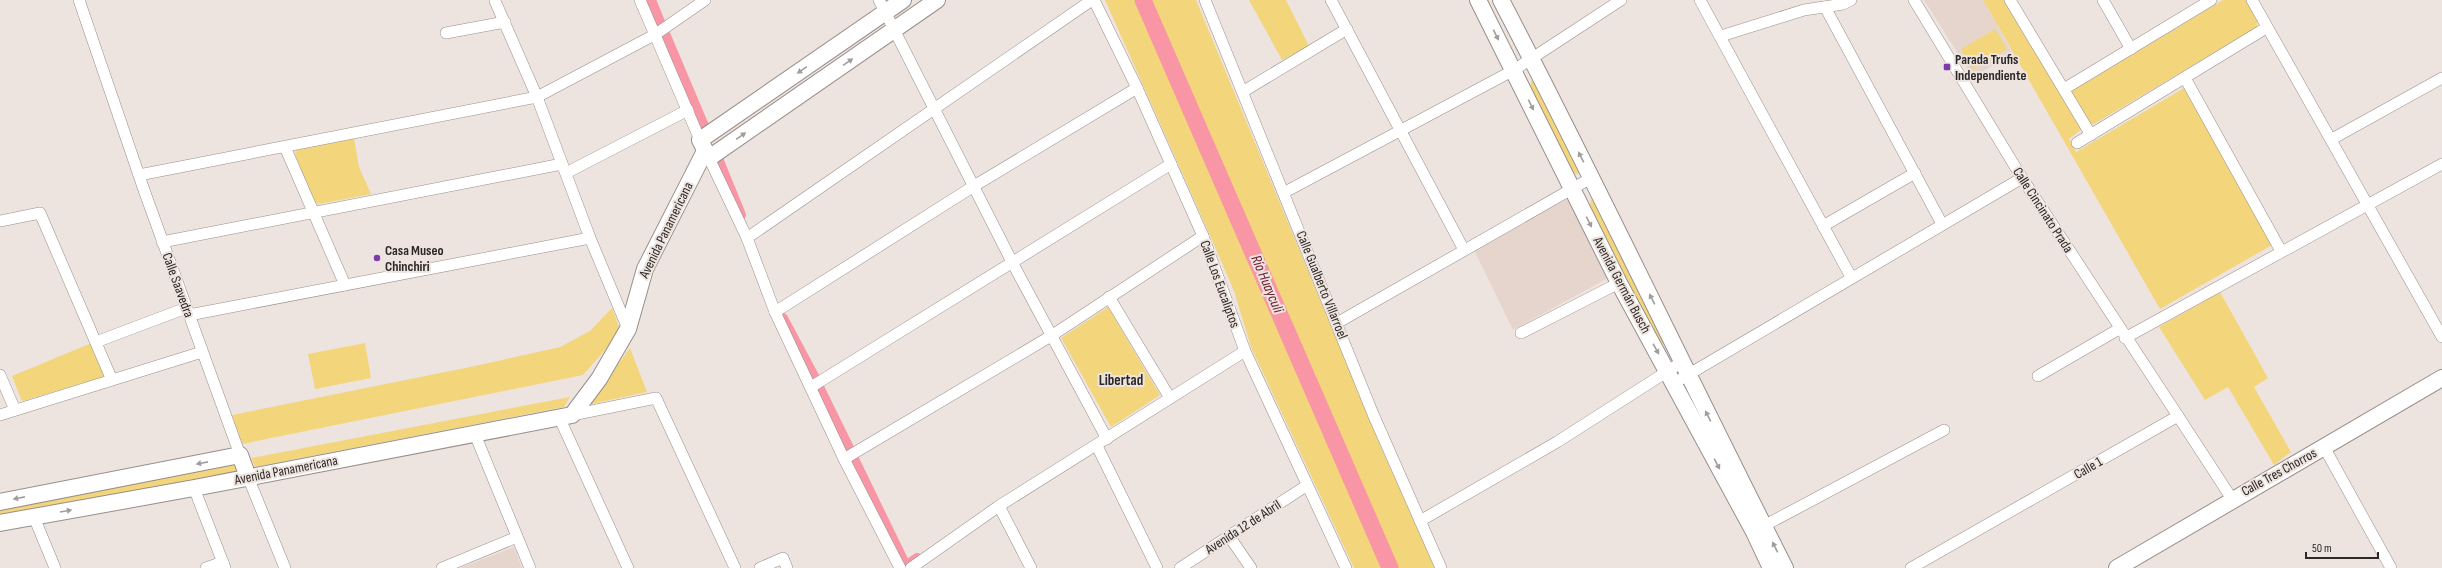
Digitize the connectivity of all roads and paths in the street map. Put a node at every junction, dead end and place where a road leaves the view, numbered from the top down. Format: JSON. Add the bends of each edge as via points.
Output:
{"nodes":[{"id":1,"x":79,"y":0,"type":"edge"},
{"id":2,"x":640,"y":0,"type":"edge"},
{"id":3,"x":705,"y":0,"type":"edge"},
{"id":4,"x":903,"y":0,"type":"edge"},
{"id":5,"x":937,"y":0,"type":"edge"},
{"id":6,"x":1093,"y":0,"type":"edge"},
{"id":7,"x":1205,"y":0,"type":"edge"},
{"id":8,"x":1331,"y":0,"type":"edge"},
{"id":9,"x":1478,"y":0,"type":"edge"},
{"id":10,"x":1501,"y":0,"type":"edge"},
{"id":11,"x":1621,"y":0,"type":"edge"},
{"id":12,"x":1700,"y":0,"type":"edge"},
{"id":13,"x":1851,"y":0,"type":"edge"},
{"id":14,"x":1914,"y":0,"type":"edge"},
{"id":15,"x":2010,"y":0,"type":"edge"},
{"id":16,"x":2103,"y":0,"type":"edge"},
{"id":17,"x":2211,"y":0,"type":"edge"},
{"id":18,"x":2252,"y":0,"type":"edge"},
{"id":19,"x":495,"y":2,"type":"dead end"},
{"id":20,"x":882,"y":6,"type":"edge"},
{"id":21,"x":1824,"y":7,"type":"junction"},
{"id":22,"x":505,"y":22,"type":"junction"},
{"id":23,"x":2266,"y":28,"type":"junction"},
{"id":24,"x":1347,"y":29,"type":"junction"},
{"id":25,"x":893,"y":31,"type":"junction"},
{"id":26,"x":446,"y":33,"type":"dead end"},
{"id":27,"x":656,"y":34,"type":"junction"},
{"id":28,"x":1721,"y":36,"type":"junction"},
{"id":29,"x":2131,"y":49,"type":"junction"},
{"id":30,"x":1532,"y":59,"type":"junction"},
{"id":31,"x":1514,"y":70,"type":"junction"},
{"id":32,"x":2185,"y":78,"type":"junction"},
{"id":33,"x":2442,"y":78,"type":"edge"},
{"id":34,"x":1137,"y":88,"type":"junction"},
{"id":35,"x":2064,"y":89,"type":"junction"},
{"id":36,"x":1244,"y":91,"type":"junction"},
{"id":37,"x":537,"y":97,"type":"junction"},
{"id":38,"x":934,"y":109,"type":"junction"},
{"id":39,"x":688,"y":110,"type":"junction"},
{"id":40,"x":1401,"y":131,"type":"junction"},
{"id":41,"x":2091,"y":134,"type":"junction"},
{"id":42,"x":2332,"y":139,"type":"junction"},
{"id":43,"x":2077,"y":143,"type":"dead end"},
{"id":44,"x":285,"y":147,"type":"junction"},
{"id":45,"x":705,"y":150,"type":"junction"},
{"id":46,"x":1171,"y":164,"type":"junction"},
{"id":47,"x":2442,"y":164,"type":"edge"},
{"id":48,"x":564,"y":168,"type":"junction"},
{"id":49,"x":1915,"y":173,"type":"junction"},
{"id":50,"x":139,"y":175,"type":"junction"},
{"id":51,"x":1591,"y":178,"type":"junction"},
{"id":52,"x":2022,"y":178,"type":"junction"},
{"id":53,"x":974,"y":186,"type":"junction"},
{"id":54,"x":1572,"y":189,"type":"junction"},
{"id":55,"x":1285,"y":192,"type":"junction"},
{"id":56,"x":2367,"y":204,"type":"junction"},
{"id":57,"x":313,"y":211,"type":"junction"},
{"id":58,"x":0,"y":221,"type":"edge"},
{"id":59,"x":1942,"y":224,"type":"junction"},
{"id":60,"x":1823,"y":226,"type":"junction"},
{"id":61,"x":1203,"y":236,"type":"junction"},
{"id":62,"x":590,"y":238,"type":"junction"},
{"id":63,"x":747,"y":238,"type":"junction"},
{"id":64,"x":162,"y":242,"type":"junction"},
{"id":65,"x":1464,"y":250,"type":"junction"},
{"id":66,"x":2281,"y":250,"type":"junction"},
{"id":67,"x":1012,"y":262,"type":"junction"},
{"id":68,"x":1851,"y":277,"type":"junction"},
{"id":69,"x":1619,"y":283,"type":"junction"},
{"id":70,"x":345,"y":285,"type":"junction"},
{"id":71,"x":1109,"y":297,"type":"junction"},
{"id":72,"x":187,"y":312,"type":"junction"},
{"id":73,"x":775,"y":312,"type":"junction"},
{"id":74,"x":1337,"y":323,"type":"junction"},
{"id":75,"x":628,"y":329,"type":"junction"},
{"id":76,"x":1521,"y":333,"type":"dead end"},
{"id":77,"x":2122,"y":334,"type":"junction"},
{"id":78,"x":1051,"y":336,"type":"junction"},
{"id":79,"x":2442,"y":337,"type":"edge"},
{"id":80,"x":96,"y":342,"type":"junction"},
{"id":81,"x":1245,"y":351,"type":"junction"},
{"id":82,"x":202,"y":352,"type":"junction"},
{"id":83,"x":1678,"y":372,"type":"junction"},
{"id":84,"x":0,"y":375,"type":"edge"},
{"id":85,"x":2038,"y":376,"type":"dead end"},
{"id":86,"x":2442,"y":378,"type":"edge"},
{"id":87,"x":112,"y":380,"type":"junction"},
{"id":88,"x":811,"y":387,"type":"junction"},
{"id":89,"x":1170,"y":398,"type":"junction"},
{"id":90,"x":15,"y":410,"type":"junction"},
{"id":91,"x":0,"y":415,"type":"edge"},
{"id":92,"x":566,"y":416,"type":"junction"},
{"id":93,"x":2178,"y":416,"type":"junction"},
{"id":94,"x":1944,"y":430,"type":"dead end"},
{"id":95,"x":474,"y":432,"type":"junction"},
{"id":96,"x":1107,"y":439,"type":"junction"},
{"id":97,"x":1097,"y":446,"type":"junction"},
{"id":98,"x":2324,"y":447,"type":"junction"},
{"id":99,"x":240,"y":455,"type":"junction"},
{"id":100,"x":844,"y":459,"type":"junction"},
{"id":101,"x":248,"y":478,"type":"junction"},
{"id":102,"x":1306,"y":486,"type":"junction"},
{"id":103,"x":194,"y":488,"type":"junction"},
{"id":104,"x":2232,"y":499,"type":"junction"},
{"id":105,"x":0,"y":502,"type":"edge"},
{"id":106,"x":999,"y":506,"type":"junction"},
{"id":107,"x":34,"y":517,"type":"junction"},
{"id":108,"x":1420,"y":521,"type":"junction"},
{"id":109,"x":0,"y":523,"type":"edge"},
{"id":110,"x":1759,"y":529,"type":"junction"},
{"id":111,"x":1229,"y":536,"type":"junction"},
{"id":112,"x":517,"y":537,"type":"junction"},
{"id":113,"x":224,"y":565,"type":"edge"},
{"id":114,"x":55,"y":568,"type":"edge"},
{"id":115,"x":206,"y":568,"type":"edge"},
{"id":116,"x":285,"y":568,"type":"edge"},
{"id":117,"x":442,"y":568,"type":"edge"},
{"id":118,"x":530,"y":568,"type":"edge"},
{"id":119,"x":628,"y":568,"type":"edge"},
{"id":120,"x":735,"y":568,"type":"edge"},
{"id":121,"x":760,"y":568,"type":"edge"},
{"id":122,"x":787,"y":568,"type":"edge"},
{"id":123,"x":900,"y":568,"type":"edge"},
{"id":124,"x":911,"y":568,"type":"edge"},
{"id":125,"x":1031,"y":568,"type":"edge"},
{"id":126,"x":1157,"y":568,"type":"edge"},
{"id":127,"x":1180,"y":568,"type":"edge"},
{"id":128,"x":1251,"y":568,"type":"edge"},
{"id":129,"x":1346,"y":568,"type":"edge"},
{"id":130,"x":1441,"y":568,"type":"edge"},
{"id":131,"x":1771,"y":568,"type":"edge"},
{"id":132,"x":1785,"y":568,"type":"edge"},
{"id":133,"x":1911,"y":568,"type":"edge"},
{"id":134,"x":2116,"y":568,"type":"edge"},
{"id":135,"x":2391,"y":568,"type":"edge"}],
"edges":[{"from":1,"to":50,"type":"street","name":"Calle Saavedra"},
{"from":2,"to":27,"type":"street"},
{"from":3,"to":27,"type":"street"},
{"from":4,"to":20,"type":"main road","name":"Avenida Panamericana"},
{"from":5,"to":25,"type":"main road","name":"Avenida Panamericana"},
{"from":6,"to":34,"type":"street","name":"Calle Los Eucaliptos"},
{"from":6,"to":38,"type":"street"},
{"from":7,"to":36,"type":"street","name":"Calle Gualberto Villarroel"},
{"from":8,"to":24,"type":"street"},
{"from":9,"to":31,"type":"main road","name":"Avenida Germán Busch","one_way":true},
{"from":10,"to":30,"type":"main road","name":"Avenida Germán Busch"},
{"from":11,"to":30,"type":"street"},
{"from":12,"to":28,"type":"street"},
{"from":13,"to":21,"type":"street"},
{"from":14,"to":52,"type":"street","name":"Calle Cincinato Prada"},
{"from":15,"to":35,"type":"street"},
{"from":16,"to":29,"type":"street"},
{"from":17,"to":29,"type":"street"},
{"from":18,"to":23,"type":"street"},
{"from":19,"to":22,"type":"street"},
{"from":20,"to":25,"type":"street"},
{"from":20,"to":45,"type":"main road","name":"Avenida Panamericana","one_way":true},
{"from":21,"to":28,"type":"street","via":[[1804,10]]},
{"from":21,"to":49,"type":"street"},
{"from":22,"to":26,"type":"street"},
{"from":22,"to":37,"type":"street"},
{"from":23,"to":32,"type":"street"},
{"from":23,"to":42,"type":"street"},
{"from":24,"to":36,"type":"street"},
{"from":24,"to":40,"type":"street"},
{"from":25,"to":38,"type":"street"},
{"from":45,"to":25,"type":"main road","name":"Avenida Panamericana","one_way":true},
{"from":27,"to":37,"type":"street"},
{"from":27,"to":39,"type":"street"},
{"from":28,"to":60,"type":"street"},
{"from":29,"to":35,"type":"street"},
{"from":30,"to":31,"type":"street"},
{"from":51,"to":30,"type":"main road","name":"Avenida Germán Busch","one_way":true},
{"from":31,"to":40,"type":"street"},
{"from":31,"to":54,"type":"main road","name":"Avenida Germán Busch","one_way":true},
{"from":32,"to":41,"type":"street"},
{"from":32,"to":66,"type":"street"},
{"from":33,"to":42,"type":"street"},
{"from":34,"to":46,"type":"street","name":"Calle Los Eucaliptos"},
{"from":34,"to":53,"type":"street"},
{"from":35,"to":41,"type":"street"},
{"from":36,"to":55,"type":"street","name":"Calle Gualberto Villarroel"},
{"from":37,"to":44,"type":"street"},
{"from":37,"to":48,"type":"street"},
{"from":38,"to":53,"type":"street"},
{"from":38,"to":63,"type":"street"},
{"from":39,"to":45,"type":"street"},
{"from":39,"to":48,"type":"street"},
{"from":40,"to":55,"type":"street"},
{"from":40,"to":65,"type":"street"},
{"from":41,"to":43,"type":"street"},
{"from":42,"to":56,"type":"street"},
{"from":44,"to":50,"type":"street"},
{"from":44,"to":57,"type":"street"},
{"from":45,"to":63,"type":"street"},
{"from":45,"to":75,"type":"main road","name":"Avenida Panamericana","via":[[644,269]]},
{"from":46,"to":61,"type":"street","name":"Calle Los Eucaliptos"},
{"from":46,"to":67,"type":"street"},
{"from":47,"to":56,"type":"street"},
{"from":48,"to":57,"type":"street"},
{"from":48,"to":62,"type":"street"},
{"from":49,"to":59,"type":"street"},
{"from":49,"to":60,"type":"street"},
{"from":50,"to":64,"type":"street","name":"Calle Saavedra"},
{"from":51,"to":54,"type":"street"},
{"from":83,"to":51,"type":"main road","name":"Avenida Germán Busch","one_way":true,"via":[[1669,332]]},
{"from":52,"to":59,"type":"street"},
{"from":52,"to":77,"type":"street","name":"Calle Cincinato Prada"},
{"from":53,"to":67,"type":"street"},
{"from":53,"to":73,"type":"street"},
{"from":54,"to":65,"type":"street"},
{"from":54,"to":69,"type":"main road","name":"Avenida Germán Busch","one_way":true},
{"from":55,"to":74,"type":"street","name":"Calle Gualberto Villarroel"},
{"from":56,"to":66,"type":"street"},
{"from":56,"to":79,"type":"street"},
{"from":57,"to":64,"type":"street"},
{"from":57,"to":70,"type":"street"},
{"from":58,"to":80,"type":"street","via":[[40,213]]},
{"from":59,"to":68,"type":"street"},
{"from":60,"to":68,"type":"street"},
{"from":61,"to":71,"type":"street"},
{"from":61,"to":81,"type":"street","name":"Calle Los Eucaliptos"},
{"from":62,"to":70,"type":"street"},
{"from":62,"to":75,"type":"street"},
{"from":63,"to":73,"type":"street"},
{"from":64,"to":72,"type":"street","name":"Calle Saavedra"},
{"from":65,"to":74,"type":"street"},
{"from":66,"to":77,"type":"street"},
{"from":67,"to":78,"type":"street"},
{"from":67,"to":88,"type":"street"},
{"from":68,"to":83,"type":"street"},
{"from":69,"to":76,"type":"street"},
{"from":69,"to":83,"type":"main road","name":"Avenida Germán Busch","one_way":true},
{"from":70,"to":72,"type":"street"},
{"from":71,"to":78,"type":"street"},
{"from":71,"to":89,"type":"street"},
{"from":72,"to":80,"type":"street"},
{"from":72,"to":82,"type":"street","name":"Calle Saavedra"},
{"from":73,"to":88,"type":"street"},
{"from":74,"to":108,"type":"street","name":"Calle Gualberto Villarroel"},
{"from":75,"to":92,"type":"main road","name":"Avenida Panamericana","via":[[599,379]]},
{"from":77,"to":85,"type":"street"},
{"from":77,"to":93,"type":"street","name":"Calle Cincinato Prada"},
{"from":78,"to":96,"type":"street"},
{"from":78,"to":100,"type":"street"},
{"from":80,"to":87,"type":"street"},
{"from":81,"to":89,"type":"street"},
{"from":81,"to":102,"type":"street","name":"Calle Los Eucaliptos"},
{"from":82,"to":87,"type":"street"},
{"from":82,"to":99,"type":"street","name":"Calle Saavedra"},
{"from":83,"to":108,"type":"street"},
{"from":83,"to":110,"type":"main road","name":"Avenida Germán Busch"},
{"from":84,"to":90,"type":"street"},
{"from":86,"to":98,"type":"main road","name":"Calle Tres Chorros"},
{"from":87,"to":90,"type":"street"},
{"from":88,"to":100,"type":"street"},
{"from":89,"to":96,"type":"street"},
{"from":90,"to":91,"type":"street"},
{"from":92,"to":95,"type":"main road","name":"Avenida Panamericana"},
{"from":92,"to":119,"type":"street"},
{"from":92,"to":120,"type":"street","name":"Avenida Panamericana","via":[[656,398]]},
{"from":93,"to":104,"type":"street"},
{"from":93,"to":133,"type":"street","name":"Calle 1"},
{"from":94,"to":110,"type":"street"},
{"from":95,"to":101,"type":"main road","name":"Avenida Panamericana"},
{"from":95,"to":112,"type":"street"},
{"from":96,"to":97,"type":"street"},
{"from":97,"to":106,"type":"street"},
{"from":97,"to":126,"type":"street"},
{"from":98,"to":104,"type":"main road","name":"Calle Tres Chorros"},
{"from":98,"to":135,"type":"street"},
{"from":99,"to":101,"type":"main road","name":"Calle Saavedra"},
{"from":99,"to":105,"type":"main road","name":"Avenida Panamericana","one_way":true},
{"from":100,"to":123,"type":"street"},
{"from":101,"to":103,"type":"main road","name":"Avenida Panamericana"},
{"from":101,"to":116,"type":"street","name":"Calle Saavedra"},
{"from":102,"to":111,"type":"street","name":"Avenida 12 de Abril"},
{"from":102,"to":129,"type":"street","name":"Calle Los Eucaliptos"},
{"from":107,"to":103,"type":"main road","name":"Avenida Panamericana","one_way":true},
{"from":103,"to":113,"type":"street"},
{"from":104,"to":134,"type":"main road","name":"Calle Tres Chorros"},
{"from":106,"to":124,"type":"street"},
{"from":106,"to":125,"type":"street"},
{"from":107,"to":109,"type":"main road","name":"Avenida Panamericana"},
{"from":107,"to":114,"type":"street"},
{"from":108,"to":130,"type":"street","name":"Calle Gualberto Villarroel"},
{"from":110,"to":131,"type":"main road","name":"Avenida Germán Busch"},
{"from":132,"to":110,"type":"main road","name":"Avenida Germán Busch","one_way":true},
{"from":111,"to":127,"type":"street","name":"Avenida 12 de Abril"},
{"from":111,"to":128,"type":"street"},
{"from":112,"to":117,"type":"street"},
{"from":112,"to":118,"type":"street"},
{"from":113,"to":115,"type":"street"},
{"from":121,"to":122,"type":"street","via":[[783,558]]}]}
